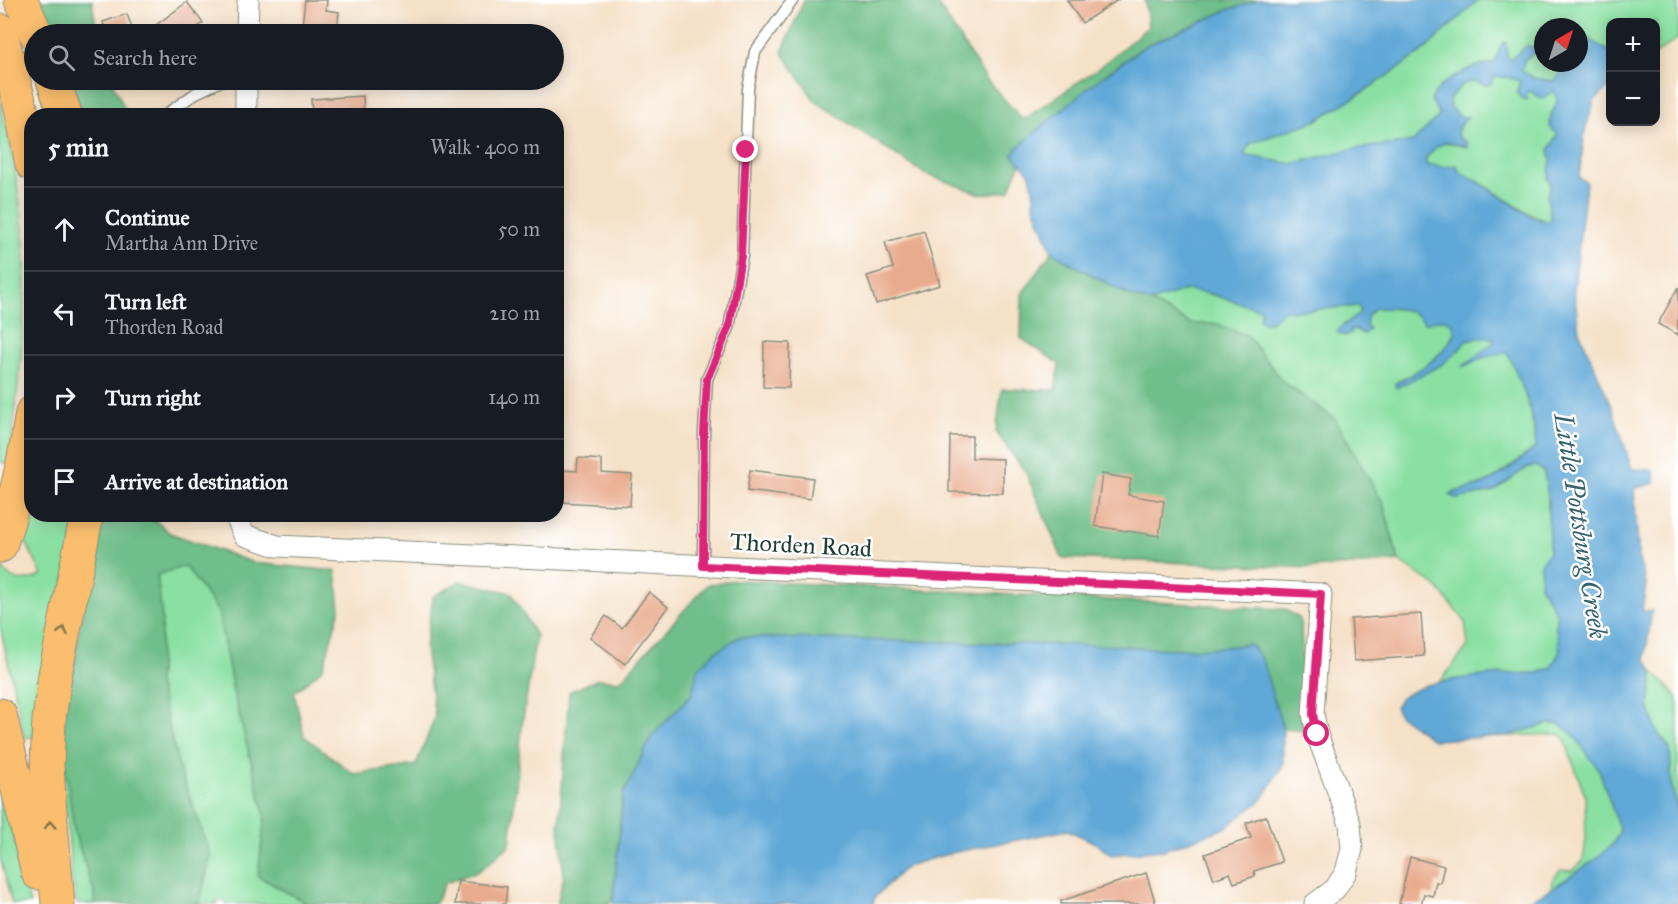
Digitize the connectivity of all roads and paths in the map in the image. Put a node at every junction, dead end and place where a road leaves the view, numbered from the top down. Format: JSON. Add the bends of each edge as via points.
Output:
{"nodes":[{"id":1,"x":21,"y":0,"type":"edge"},
{"id":2,"x":248,"y":0,"type":"edge"},
{"id":3,"x":793,"y":0,"type":"edge"},
{"id":4,"x":32,"y":24,"type":"edge"},
{"id":5,"x":247,"y":24,"type":"edge"},
{"id":6,"x":0,"y":30,"type":"edge"},
{"id":7,"x":57,"y":90,"type":"edge"},
{"id":8,"x":202,"y":90,"type":"edge"},
{"id":9,"x":246,"y":90,"type":"edge"},
{"id":10,"x":63,"y":108,"type":"edge"},
{"id":11,"x":175,"y":108,"type":"edge"},
{"id":12,"x":246,"y":108,"type":"edge"},
{"id":13,"x":24,"y":123,"type":"edge"},
{"id":14,"x":24,"y":457,"type":"edge"},
{"id":15,"x":85,"y":522,"type":"edge"},
{"id":16,"x":238,"y":522,"type":"edge"},
{"id":17,"x":0,"y":546,"type":"edge"},
{"id":18,"x":703,"y":566,"type":"junction"},
{"id":19,"x":0,"y":715,"type":"edge"},
{"id":20,"x":45,"y":904,"type":"edge"},
{"id":21,"x":58,"y":904,"type":"edge"},
{"id":22,"x":1315,"y":904,"type":"edge"}],
"edges":[{"from":1,"to":4,"type":"highway"},
{"from":2,"to":5,"type":"street"},
{"from":3,"to":18,"type":"lane","via":[[755,52],[748,89],[741,256],[729,328],[707,379]]},
{"from":6,"to":13,"type":"highway"},
{"from":7,"to":10,"type":"highway"},
{"from":8,"to":11,"type":"lane"},
{"from":9,"to":12,"type":"street"},
{"from":14,"to":17,"type":"highway"},
{"from":21,"to":15,"type":"highway","one_way":true,"via":[[47,765],[49,720]]},
{"from":16,"to":18,"type":"street","name":"Thorden Road","via":[[244,535],[277,546]]},
{"from":18,"to":22,"type":"street","name":"Thorden Road","via":[[1321,594],[1313,714],[1350,824],[1352,849],[1347,872],[1335,889]]},
{"from":19,"to":20,"type":"highway"}]}
